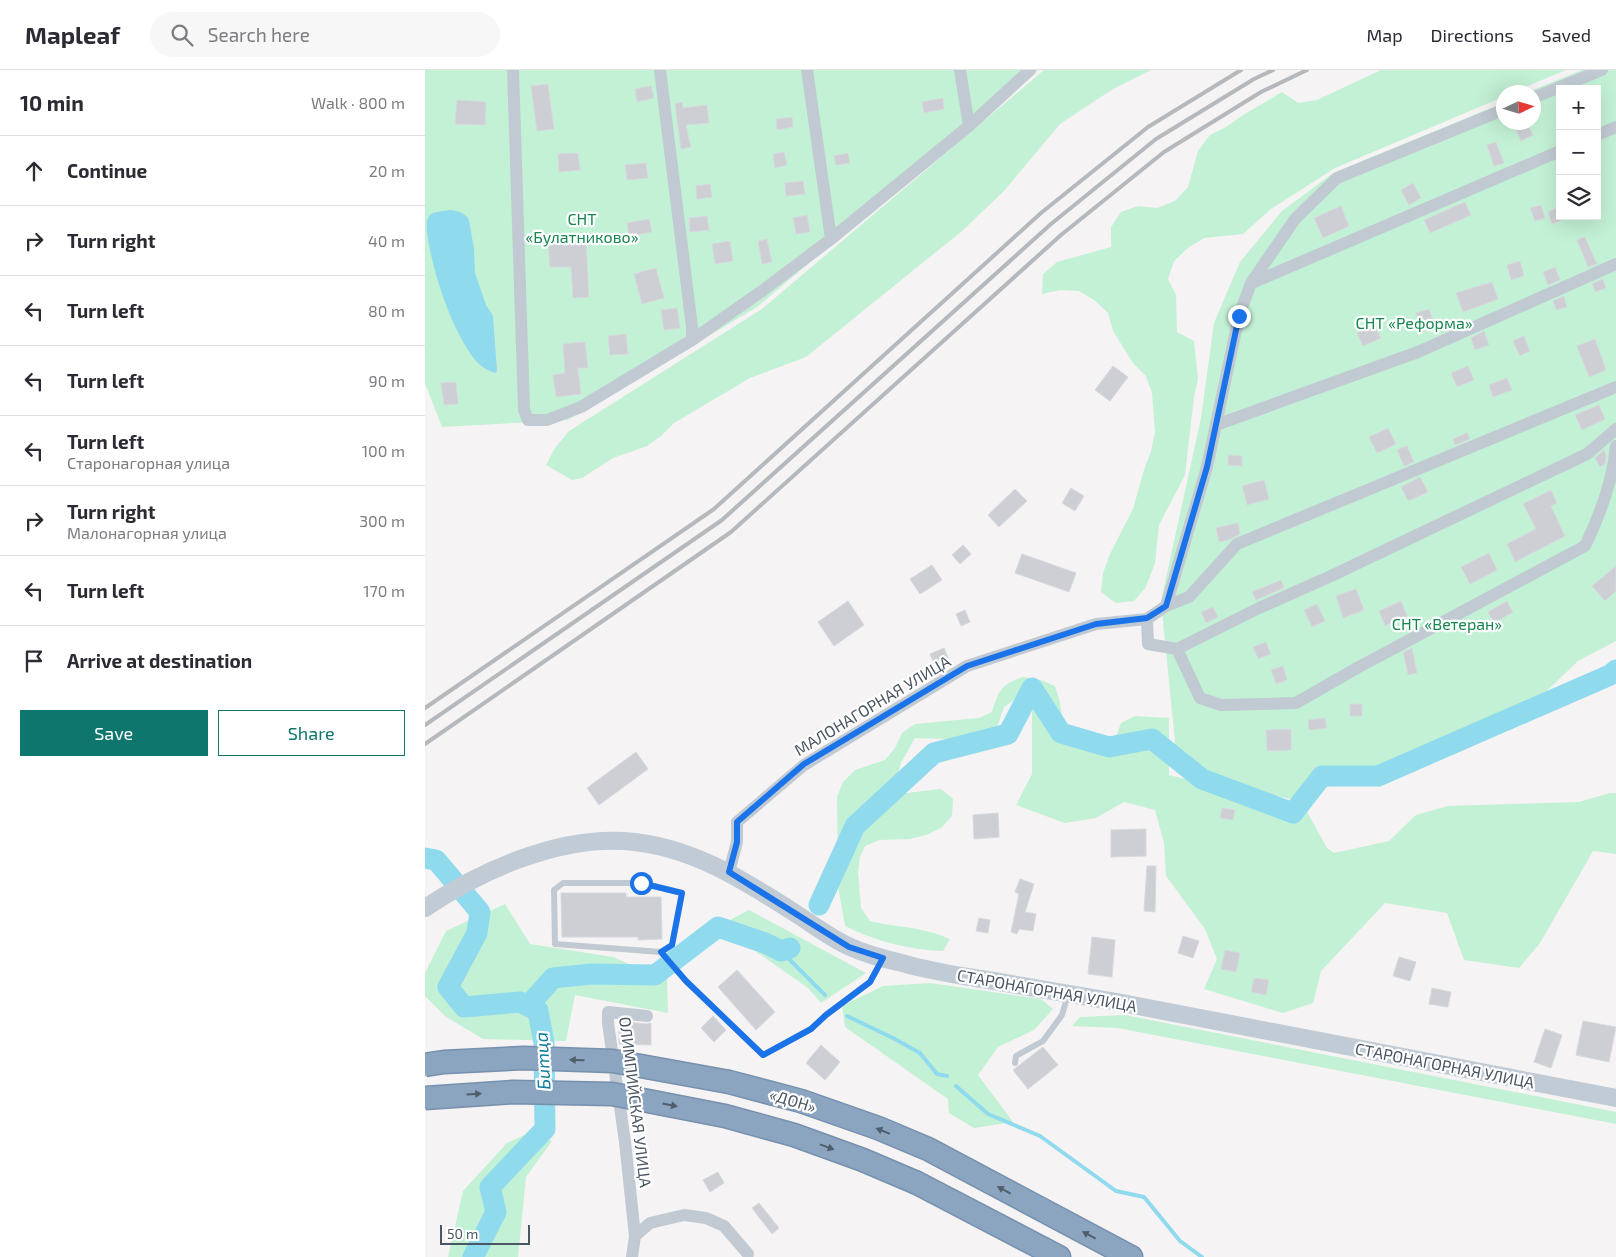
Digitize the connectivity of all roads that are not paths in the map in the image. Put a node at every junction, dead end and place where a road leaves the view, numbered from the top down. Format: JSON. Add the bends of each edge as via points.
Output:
{"nodes":[{"id":1,"x":513,"y":70,"type":"edge"},
{"id":2,"x":659,"y":70,"type":"edge"},
{"id":3,"x":807,"y":70,"type":"edge"},
{"id":4,"x":960,"y":70,"type":"edge"},
{"id":5,"x":1030,"y":70,"type":"edge"},
{"id":6,"x":1602,"y":70,"type":"edge"},
{"id":7,"x":1541,"y":95,"type":"edge"},
{"id":8,"x":1496,"y":113,"type":"edge"},
{"id":9,"x":969,"y":126,"type":"junction"},
{"id":10,"x":1616,"y":127,"type":"edge"},
{"id":11,"x":1601,"y":133,"type":"edge"},
{"id":12,"x":1556,"y":153,"type":"edge"},
{"id":13,"x":831,"y":239,"type":"junction"},
{"id":14,"x":1616,"y":264,"type":"edge"},
{"id":15,"x":1251,"y":283,"type":"junction"},
{"id":16,"x":692,"y":340,"type":"junction"},
{"id":17,"x":1616,"y":387,"type":"edge"},
{"id":18,"x":1216,"y":425,"type":"junction"},
{"id":19,"x":1616,"y":429,"type":"edge"},
{"id":20,"x":1616,"y":446,"type":"edge"},
{"id":21,"x":1166,"y":606,"type":"junction"},
{"id":22,"x":1147,"y":618,"type":"junction"},
{"id":23,"x":1177,"y":649,"type":"junction"},
{"id":24,"x":729,"y":872,"type":"junction"},
{"id":25,"x":425,"y":908,"type":"edge"},
{"id":26,"x":661,"y":952,"type":"junction"},
{"id":27,"x":883,"y":958,"type":"junction"},
{"id":28,"x":1068,"y":993,"type":"junction"},
{"id":29,"x":647,"y":1016,"type":"dead end"},
{"id":30,"x":1015,"y":1063,"type":"dead end"},
{"id":31,"x":425,"y":1065,"type":"edge"},
{"id":32,"x":425,"y":1098,"type":"edge"},
{"id":33,"x":1616,"y":1098,"type":"edge"},
{"id":34,"x":635,"y":1236,"type":"junction"},
{"id":35,"x":748,"y":1254,"type":"dead end"},
{"id":36,"x":632,"y":1257,"type":"edge"},
{"id":37,"x":1059,"y":1257,"type":"edge"},
{"id":38,"x":1131,"y":1257,"type":"edge"}],
"edges":[{"from":1,"to":16,"type":"street","via":[[524,410],[528,420],[547,420],[581,407]]},
{"from":2,"to":16,"type":"street"},
{"from":3,"to":13,"type":"street"},
{"from":4,"to":9,"type":"street"},
{"from":5,"to":9,"type":"street"},
{"from":6,"to":7,"type":"street"},
{"from":8,"to":15,"type":"street","via":[[1337,178],[1295,219]]},
{"from":9,"to":13,"type":"street"},
{"from":10,"to":11,"type":"street"},
{"from":12,"to":15,"type":"street"},
{"from":13,"to":16,"type":"street"},
{"from":14,"to":18,"type":"street","via":[[1418,352]]},
{"from":15,"to":18,"type":"street","via":[[1239,316]]},
{"from":17,"to":21,"type":"street","via":[[1237,544],[1189,597]]},
{"from":18,"to":21,"type":"street","via":[[1207,467]]},
{"from":19,"to":23,"type":"street","via":[[1587,454]]},
{"from":20,"to":23,"type":"street","via":[[1597,521],[1585,546],[1296,703],[1221,705],[1201,698]]},
{"from":21,"to":22,"type":"street"},
{"from":22,"to":23,"type":"street","via":[[1148,644]]},
{"from":22,"to":24,"type":"street","name":"МАЛОНАГОРНАЯ УЛИЦА","via":[[1096,624],[967,666],[804,764],[737,822],[737,842]]},
{"from":24,"to":25,"type":"main road","name":"СТАРОНАГОРНАЯ УЛИЦА","via":[[704,860],[662,847],[605,841],[560,848],[502,865]]},
{"from":24,"to":27,"type":"main road","name":"СТАРОНАГОРНАЯ УЛИЦА","via":[[849,947]]},
{"from":26,"to":26,"type":"lane","via":[[672,945],[682,893],[641,883],[563,883],[554,890],[555,944]]},
{"from":26,"to":27,"type":"lane","via":[[686,981],[763,1055],[811,1029],[870,982]]},
{"from":27,"to":28,"type":"main road","name":"СТАРОНАГОРНАЯ УЛИЦА","via":[[936,971]]},
{"from":28,"to":30,"type":"lane","via":[[1062,1015],[1043,1041],[1016,1056]]},
{"from":28,"to":33,"type":"main road","name":"СТАРОНАГОРНАЯ УЛИЦА"},
{"from":29,"to":34,"type":"street","name":"ОЛИМПИЙСКАЯ УЛИЦА","via":[[608,1012]]},
{"from":38,"to":31,"type":"highway","name":"«ДОН»","one_way":true,"bridge":true,"via":[[928,1149],[801,1101],[729,1082],[613,1061],[524,1058]]},
{"from":32,"to":37,"type":"highway","name":"«ДОН»","one_way":true,"bridge":true,"via":[[513,1092],[612,1094],[725,1116],[863,1160],[917,1183]]},
{"from":34,"to":35,"type":"street","via":[[659,1221],[685,1215],[706,1218],[724,1226]]},
{"from":34,"to":36,"type":"street","name":"ОЛИМПИЙСКАЯ УЛИЦА"}]}
